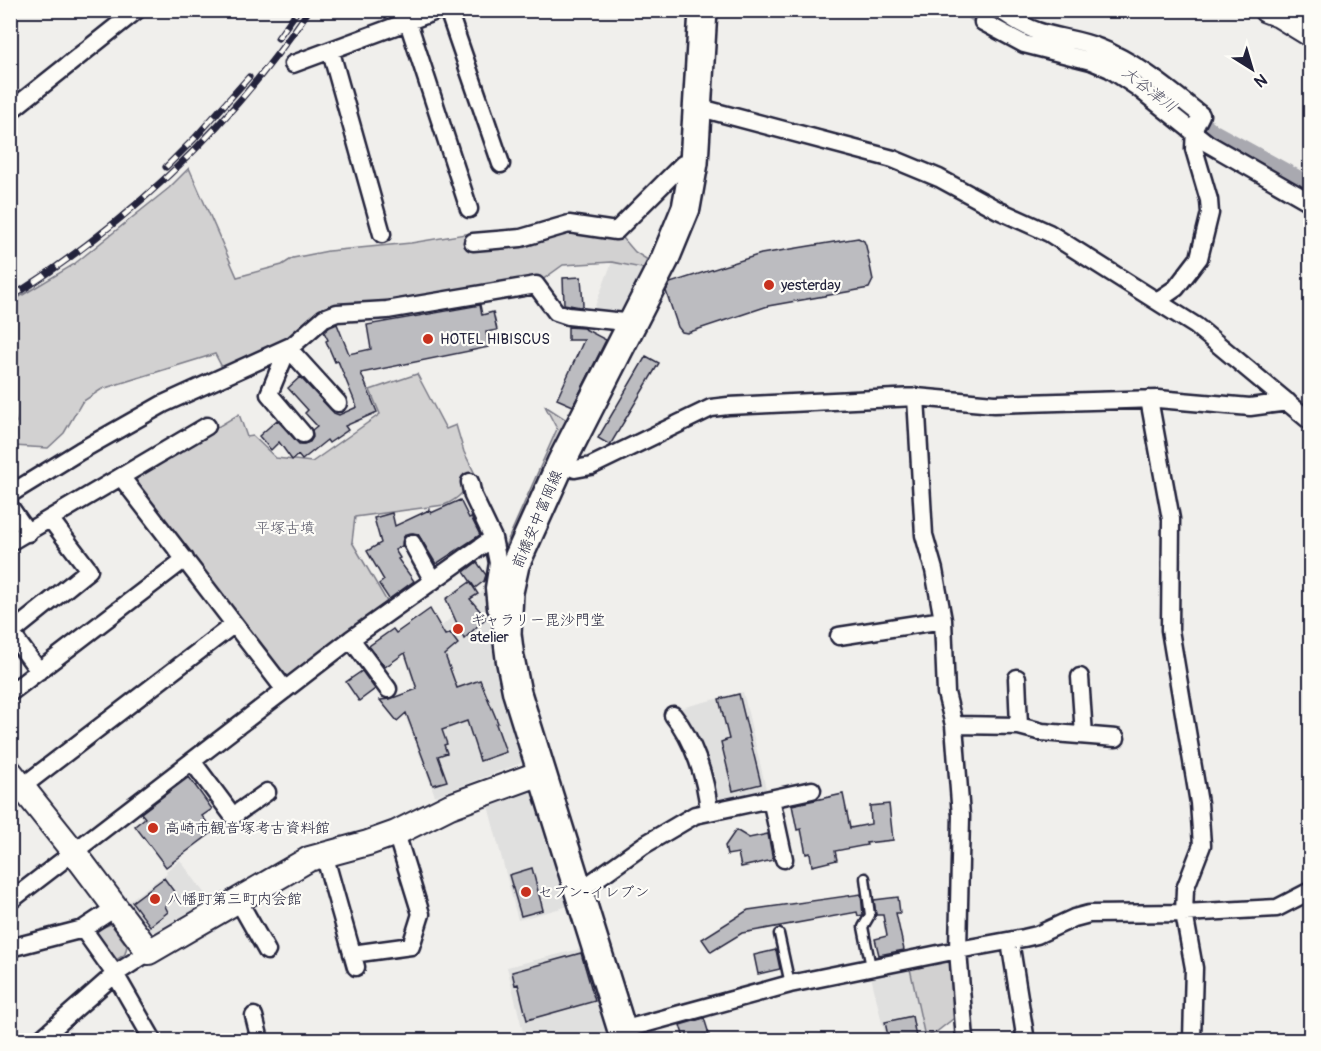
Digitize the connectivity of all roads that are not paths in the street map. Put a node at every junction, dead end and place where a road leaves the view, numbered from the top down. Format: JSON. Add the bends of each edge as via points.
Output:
{"nodes":[{"id":1,"x":137,"y":10,"type":"edge"},
{"id":2,"x":439,"y":10,"type":"edge"},
{"id":3,"x":448,"y":10,"type":"edge"},
{"id":4,"x":703,"y":10,"type":"edge"},
{"id":5,"x":1000,"y":10,"type":"edge"},
{"id":6,"x":1266,"y":10,"type":"edge"},
{"id":7,"x":985,"y":14,"type":"edge"},
{"id":8,"x":408,"y":22,"type":"junction"},
{"id":9,"x":1311,"y":34,"type":"edge"},
{"id":10,"x":331,"y":52,"type":"junction"},
{"id":11,"x":293,"y":64,"type":"dead end"},
{"id":12,"x":697,"y":107,"type":"junction"},
{"id":13,"x":10,"y":111,"type":"edge"},
{"id":14,"x":1197,"y":126,"type":"junction"},
{"id":15,"x":501,"y":164,"type":"dead end"},
{"id":16,"x":694,"y":164,"type":"junction"},
{"id":17,"x":1311,"y":202,"type":"edge"},
{"id":18,"x":469,"y":209,"type":"dead end"},
{"id":19,"x":382,"y":234,"type":"dead end"},
{"id":20,"x":473,"y":242,"type":"dead end"},
{"id":21,"x":1157,"y":301,"type":"junction"},
{"id":22,"x":634,"y":323,"type":"junction"},
{"id":23,"x":288,"y":348,"type":"junction"},
{"id":24,"x":916,"y":397,"type":"junction"},
{"id":25,"x":1149,"y":399,"type":"junction"},
{"id":26,"x":1288,"y":402,"type":"junction"},
{"id":27,"x":338,"y":403,"type":"dead end"},
{"id":28,"x":1311,"y":421,"type":"edge"},
{"id":29,"x":207,"y":426,"type":"dead end"},
{"id":30,"x":303,"y":434,"type":"dead end"},
{"id":31,"x":561,"y":463,"type":"junction"},
{"id":32,"x":122,"y":478,"type":"junction"},
{"id":33,"x":470,"y":482,"type":"dead end"},
{"id":34,"x":10,"y":494,"type":"edge"},
{"id":35,"x":10,"y":507,"type":"edge"},
{"id":36,"x":51,"y":520,"type":"junction"},
{"id":37,"x":28,"y":533,"type":"junction"},
{"id":38,"x":493,"y":538,"type":"junction"},
{"id":39,"x":10,"y":543,"type":"edge"},
{"id":40,"x":412,"y":543,"type":"dead end"},
{"id":41,"x":185,"y":560,"type":"junction"},
{"id":42,"x":433,"y":581,"type":"junction"},
{"id":43,"x":508,"y":613,"type":"junction"},
{"id":44,"x":943,"y":620,"type":"junction"},
{"id":45,"x":233,"y":625,"type":"junction"},
{"id":46,"x":839,"y":636,"type":"dead end"},
{"id":47,"x":351,"y":639,"type":"junction"},
{"id":48,"x":39,"y":671,"type":"junction"},
{"id":49,"x":1080,"y":677,"type":"dead end"},
{"id":50,"x":1017,"y":678,"type":"dead end"},
{"id":51,"x":388,"y":689,"type":"dead end"},
{"id":52,"x":285,"y":690,"type":"junction"},
{"id":53,"x":10,"y":693,"type":"edge"},
{"id":54,"x":673,"y":715,"type":"dead end"},
{"id":55,"x":954,"y":725,"type":"junction"},
{"id":56,"x":1019,"y":726,"type":"junction"},
{"id":57,"x":1084,"y":735,"type":"junction"},
{"id":58,"x":1116,"y":738,"type":"dead end"},
{"id":59,"x":192,"y":761,"type":"junction"},
{"id":60,"x":541,"y":773,"type":"junction"},
{"id":61,"x":14,"y":785,"type":"edge"},
{"id":62,"x":812,"y":790,"type":"dead end"},
{"id":63,"x":267,"y":792,"type":"dead end"},
{"id":64,"x":771,"y":799,"type":"junction"},
{"id":65,"x":709,"y":811,"type":"junction"},
{"id":66,"x":396,"y":832,"type":"junction"},
{"id":67,"x":73,"y":851,"type":"junction"},
{"id":68,"x":324,"y":855,"type":"junction"},
{"id":69,"x":784,"y":859,"type":"dead end"},
{"id":70,"x":865,"y":878,"type":"dead end"},
{"id":71,"x":1311,"y":891,"type":"edge"},
{"id":72,"x":578,"y":892,"type":"junction"},
{"id":73,"x":238,"y":900,"type":"junction"},
{"id":74,"x":10,"y":901,"type":"edge"},
{"id":75,"x":115,"y":908,"type":"junction"},
{"id":76,"x":1184,"y":913,"type":"junction"},
{"id":77,"x":83,"y":929,"type":"junction"},
{"id":78,"x":779,"y":934,"type":"dead end"},
{"id":79,"x":1010,"y":941,"type":"junction"},
{"id":80,"x":10,"y":948,"type":"edge"},
{"id":81,"x":958,"y":950,"type":"junction"},
{"id":82,"x":267,"y":951,"type":"dead end"},
{"id":83,"x":149,"y":952,"type":"junction"},
{"id":84,"x":871,"y":967,"type":"junction"},
{"id":85,"x":116,"y":974,"type":"junction"},
{"id":86,"x":790,"y":984,"type":"junction"},
{"id":87,"x":254,"y":1016,"type":"dead end"},
{"id":88,"x":623,"y":1035,"type":"edge"},
{"id":89,"x":1025,"y":1035,"type":"dead end"},
{"id":90,"x":40,"y":1041,"type":"edge"},
{"id":91,"x":153,"y":1041,"type":"edge"},
{"id":92,"x":260,"y":1041,"type":"edge"},
{"id":93,"x":965,"y":1041,"type":"edge"},
{"id":94,"x":1192,"y":1041,"type":"edge"}],
"edges":[{"from":1,"to":13,"type":"street"},
{"from":2,"to":8,"type":"street"},
{"from":3,"to":15,"type":"street"},
{"from":4,"to":12,"type":"main road","name":"前橋安中富岡線"},
{"from":5,"to":14,"type":"street","via":[[1040,32],[1098,47],[1123,58],[1201,115]]},
{"from":6,"to":9,"type":"street"},
{"from":7,"to":14,"type":"street","via":[[983,22],[1024,44],[1110,69]]},
{"from":8,"to":10,"type":"street"},
{"from":8,"to":18,"type":"street"},
{"from":10,"to":11,"type":"street"},
{"from":10,"to":19,"type":"street"},
{"from":12,"to":16,"type":"main road","name":"前橋安中富岡線"},
{"from":12,"to":21,"type":"street","via":[[893,159],[939,178],[1049,232]]},
{"from":14,"to":17,"type":"street","via":[[1207,143]]},
{"from":14,"to":21,"type":"street","via":[[1195,160],[1210,213],[1199,258],[1176,288]]},
{"from":16,"to":20,"type":"street","via":[[683,164],[616,231],[569,225],[521,238]]},
{"from":16,"to":22,"type":"main road","name":"前橋安中富岡線","via":[[679,227]]},
{"from":21,"to":26,"type":"street","via":[[1196,326]]},
{"from":22,"to":23,"type":"street","via":[[556,312],[536,285],[387,310],[337,313],[324,318]]},
{"from":22,"to":31,"type":"main road","name":"前橋安中富岡線"},
{"from":23,"to":27,"type":"street"},
{"from":23,"to":30,"type":"street","via":[[269,394]]},
{"from":23,"to":34,"type":"street","via":[[163,404]]},
{"from":24,"to":25,"type":"street","via":[[994,404]]},
{"from":24,"to":31,"type":"street","via":[[711,408],[581,470]]},
{"from":24,"to":44,"type":"street","via":[[924,535]]},
{"from":25,"to":26,"type":"street","via":[[1250,407]]},
{"from":25,"to":76,"type":"street","via":[[1172,519],[1170,630],[1199,803],[1202,845],[1185,889]]},
{"from":26,"to":28,"type":"street"},
{"from":29,"to":32,"type":"street"},
{"from":31,"to":43,"type":"main road","name":"前橋安中富岡線","via":[[515,565]]},
{"from":32,"to":36,"type":"street"},
{"from":32,"to":41,"type":"street"},
{"from":33,"to":38,"type":"street","via":[[472,496]]},
{"from":35,"to":37,"type":"street"},
{"from":36,"to":37,"type":"street"},
{"from":36,"to":48,"type":"street","via":[[89,570],[11,633]]},
{"from":37,"to":39,"type":"street"},
{"from":38,"to":42,"type":"street"},
{"from":38,"to":43,"type":"street","via":[[498,563],[496,608]]},
{"from":40,"to":42,"type":"street"},
{"from":41,"to":45,"type":"street"},
{"from":41,"to":48,"type":"street"},
{"from":42,"to":47,"type":"street"},
{"from":43,"to":60,"type":"main road","name":"前橋安中富岡線","via":[[510,658],[517,693]]},
{"from":44,"to":46,"type":"street"},
{"from":44,"to":55,"type":"street","via":[[946,693]]},
{"from":45,"to":52,"type":"street"},
{"from":45,"to":61,"type":"street"},
{"from":47,"to":51,"type":"street"},
{"from":47,"to":52,"type":"street"},
{"from":48,"to":53,"type":"street"},
{"from":49,"to":57,"type":"street"},
{"from":50,"to":56,"type":"street"},
{"from":52,"to":59,"type":"street"},
{"from":54,"to":65,"type":"street","via":[[685,729],[707,787]]},
{"from":55,"to":56,"type":"street"},
{"from":55,"to":81,"type":"street","via":[[961,816]]},
{"from":56,"to":57,"type":"street"},
{"from":57,"to":58,"type":"street"},
{"from":59,"to":63,"type":"street","via":[[233,816]]},
{"from":59,"to":67,"type":"street"},
{"from":60,"to":66,"type":"street","via":[[450,806]]},
{"from":60,"to":72,"type":"main road","name":"前橋安中富岡線"},
{"from":61,"to":67,"type":"street"},
{"from":62,"to":64,"type":"street"},
{"from":64,"to":65,"type":"street"},
{"from":64,"to":69,"type":"street"},
{"from":65,"to":72,"type":"street","via":[[671,828]]},
{"from":66,"to":68,"type":"street"},
{"from":66,"to":68,"type":"street","via":[[421,914],[411,946],[354,961]]},
{"from":67,"to":74,"type":"street"},
{"from":67,"to":75,"type":"street"},
{"from":68,"to":73,"type":"street","via":[[302,863]]},
{"from":70,"to":84,"type":"lane","via":[[870,915],[863,927]]},
{"from":71,"to":76,"type":"street","via":[[1277,908]]},
{"from":72,"to":88,"type":"main road","name":"前橋安中富岡線"},
{"from":73,"to":82,"type":"street"},
{"from":73,"to":83,"type":"street"},
{"from":75,"to":77,"type":"street"},
{"from":75,"to":83,"type":"street"},
{"from":76,"to":79,"type":"street","via":[[1089,914],[1037,935]]},
{"from":76,"to":94,"type":"street","via":[[1194,968]]},
{"from":77,"to":80,"type":"street"},
{"from":77,"to":85,"type":"street"},
{"from":78,"to":86,"type":"lane"},
{"from":79,"to":81,"type":"street"},
{"from":79,"to":89,"type":"street"},
{"from":81,"to":84,"type":"street"},
{"from":81,"to":93,"type":"street"},
{"from":83,"to":85,"type":"street"},
{"from":84,"to":86,"type":"street"},
{"from":85,"to":90,"type":"street"},
{"from":85,"to":91,"type":"street"},
{"from":86,"to":88,"type":"street"},
{"from":87,"to":92,"type":"street"}]}
